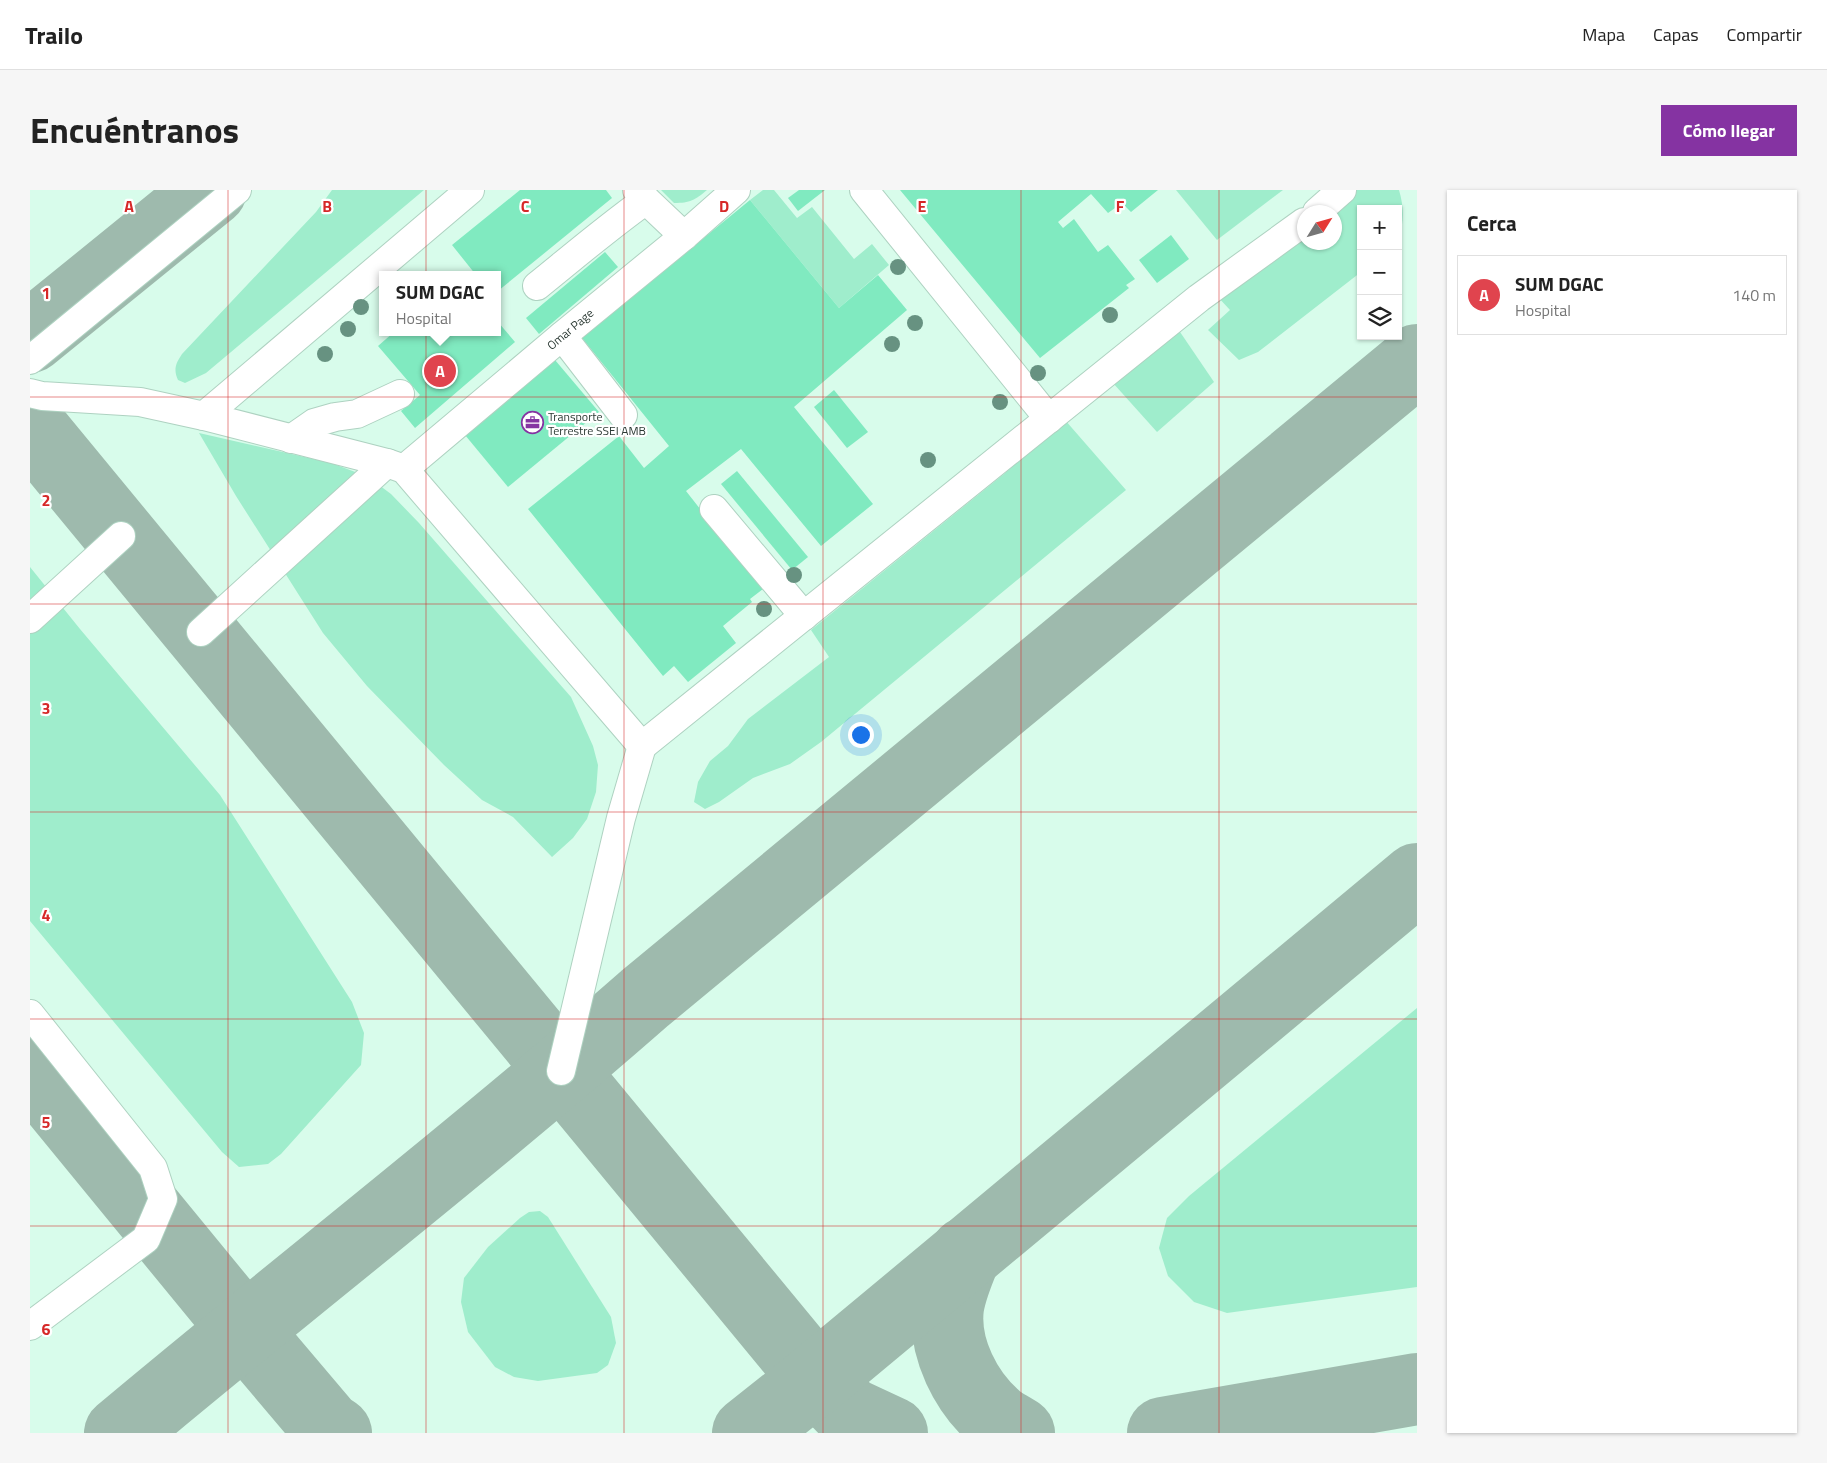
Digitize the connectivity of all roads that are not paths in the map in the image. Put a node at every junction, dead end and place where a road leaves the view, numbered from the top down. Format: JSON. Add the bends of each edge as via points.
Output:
{"nodes":[{"id":1,"x":237,"y":190,"type":"edge"},
{"id":2,"x":470,"y":190,"type":"edge"},
{"id":3,"x":736,"y":190,"type":"edge"},
{"id":4,"x":864,"y":190,"type":"edge"},
{"id":5,"x":1342,"y":190,"type":"edge"},
{"id":6,"x":642,"y":195,"type":"edge"},
{"id":7,"x":1324,"y":205,"type":"edge"},
{"id":8,"x":1297,"y":227,"type":"edge"},
{"id":9,"x":684,"y":236,"type":"junction"},
{"id":10,"x":537,"y":286,"type":"dead end"},
{"id":11,"x":562,"y":336,"type":"junction"},
{"id":12,"x":30,"y":360,"type":"edge"},
{"id":13,"x":30,"y":393,"type":"edge"},
{"id":14,"x":400,"y":394,"type":"dead end"},
{"id":15,"x":623,"y":415,"type":"dead end"},
{"id":16,"x":204,"y":416,"type":"junction"},
{"id":17,"x":1049,"y":419,"type":"junction"},
{"id":18,"x":291,"y":438,"type":"junction"},
{"id":19,"x":396,"y":466,"type":"junction"},
{"id":20,"x":714,"y":509,"type":"dead end"},
{"id":21,"x":121,"y":536,"type":"dead end"},
{"id":22,"x":804,"y":616,"type":"junction"},
{"id":23,"x":30,"y":619,"type":"edge"},
{"id":24,"x":201,"y":632,"type":"dead end"},
{"id":25,"x":642,"y":746,"type":"junction"},
{"id":26,"x":30,"y":1014,"type":"edge"},
{"id":27,"x":561,"y":1071,"type":"dead end"},
{"id":28,"x":30,"y":1326,"type":"edge"}],
"edges":[{"from":1,"to":12,"type":"lane"},
{"from":2,"to":16,"type":"lane"},
{"from":3,"to":9,"type":"lane","name":"Omar Page"},
{"from":4,"to":17,"type":"lane"},
{"from":5,"to":7,"type":"lane"},
{"from":6,"to":9,"type":"lane"},
{"from":6,"to":10,"type":"lane","via":[[622,217]]},
{"from":8,"to":17,"type":"lane","via":[[1199,298]]},
{"from":9,"to":11,"type":"lane","name":"Omar Page"},
{"from":11,"to":15,"type":"lane"},
{"from":11,"to":19,"type":"lane","name":"Omar Page"},
{"from":13,"to":16,"type":"lane","via":[[140,402]]},
{"from":14,"to":18,"type":"lane","via":[[357,414],[314,424]]},
{"from":16,"to":18,"type":"lane"},
{"from":17,"to":22,"type":"lane"},
{"from":18,"to":19,"type":"lane"},
{"from":19,"to":24,"type":"lane","name":"Omar Page"},
{"from":19,"to":25,"type":"lane"},
{"from":20,"to":22,"type":"lane"},
{"from":21,"to":23,"type":"lane"},
{"from":22,"to":25,"type":"lane"},
{"from":25,"to":27,"type":"lane","via":[[621,818]]},
{"from":26,"to":28,"type":"lane","via":[[153,1168],[163,1199],[146,1239]]}]}
